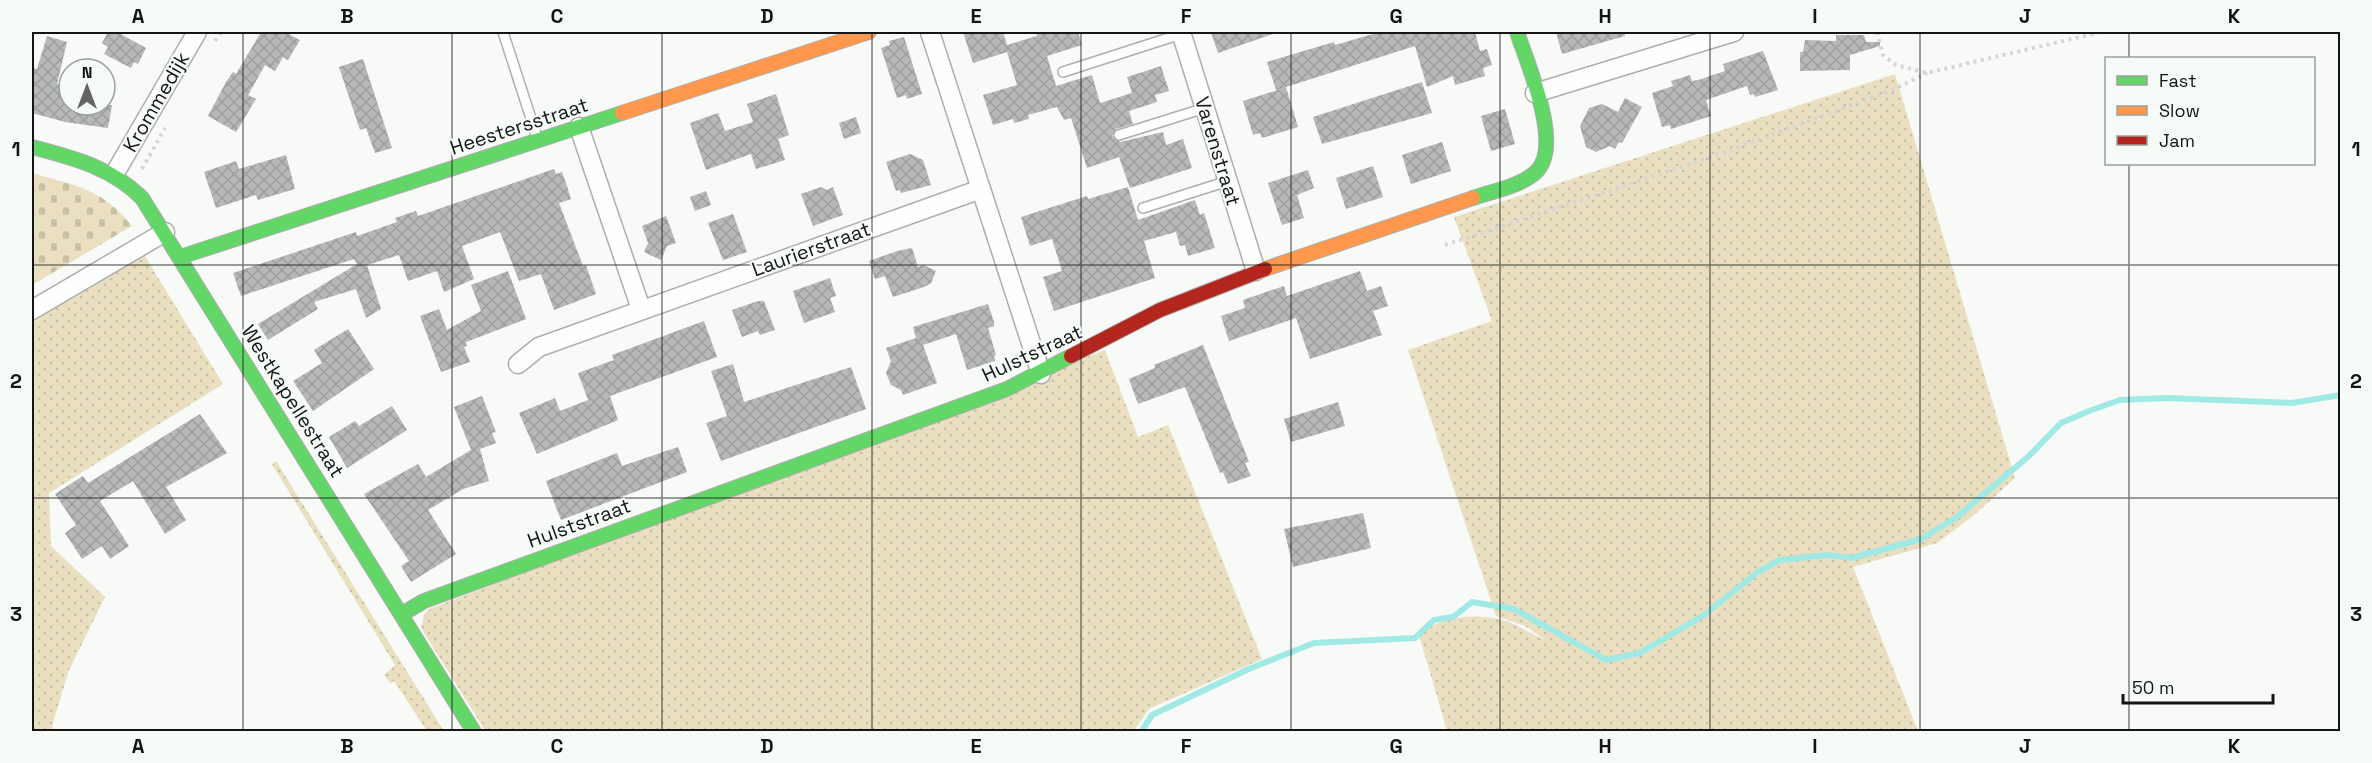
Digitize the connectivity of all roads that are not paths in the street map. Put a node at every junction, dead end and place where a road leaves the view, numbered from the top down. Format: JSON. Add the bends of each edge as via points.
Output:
{"nodes":[{"id":1,"x":196,"y":32,"type":"edge"},
{"id":2,"x":503,"y":32,"type":"edge"},
{"id":3,"x":870,"y":32,"type":"edge"},
{"id":4,"x":930,"y":32,"type":"edge"},
{"id":5,"x":1517,"y":32,"type":"edge"},
{"id":6,"x":1734,"y":32,"type":"edge"},
{"id":7,"x":1181,"y":33,"type":"edge"},
{"id":8,"x":1063,"y":72,"type":"dead end"},
{"id":9,"x":1535,"y":93,"type":"junction"},
{"id":10,"x":1205,"y":108,"type":"junction"},
{"id":11,"x":579,"y":127,"type":"junction"},
{"id":12,"x":1119,"y":135,"type":"dead end"},
{"id":13,"x":538,"y":140,"type":"junction"},
{"id":14,"x":32,"y":147,"type":"edge"},
{"id":15,"x":115,"y":173,"type":"junction"},
{"id":16,"x":1228,"y":181,"type":"junction"},
{"id":17,"x":981,"y":189,"type":"junction"},
{"id":18,"x":1143,"y":208,"type":"dead end"},
{"id":19,"x":165,"y":232,"type":"junction"},
{"id":20,"x":180,"y":257,"type":"junction"},
{"id":21,"x":1256,"y":271,"type":"junction"},
{"id":22,"x":641,"y":309,"type":"junction"},
{"id":23,"x":32,"y":310,"type":"edge"},
{"id":24,"x":518,"y":364,"type":"dead end"},
{"id":25,"x":1041,"y":374,"type":"junction"},
{"id":26,"x":402,"y":614,"type":"junction"},
{"id":27,"x":474,"y":732,"type":"edge"}],
"edges":[{"from":1,"to":15,"type":"street","name":"Krommedijk"},
{"from":2,"to":13,"type":"lane"},
{"from":3,"to":11,"type":"street","name":"Heestersstraat"},
{"from":4,"to":17,"type":"street"},
{"from":5,"to":9,"type":"street","name":"Hulststraat"},
{"from":6,"to":9,"type":"street"},
{"from":7,"to":8,"type":"lane"},
{"from":7,"to":10,"type":"street","name":"Varenstraat"},
{"from":9,"to":21,"type":"street","name":"Hulststraat","via":[[1548,148],[1544,163],[1534,174]]},
{"from":10,"to":12,"type":"lane"},
{"from":10,"to":16,"type":"street","name":"Varenstraat"},
{"from":11,"to":13,"type":"street","name":"Heestersstraat"},
{"from":11,"to":22,"type":"street"},
{"from":13,"to":20,"type":"street","name":"Heestersstraat"},
{"from":14,"to":15,"type":"street","name":"Westkapellestraat"},
{"from":15,"to":19,"type":"street","name":"Westkapellestraat","via":[[142,198]]},
{"from":16,"to":18,"type":"lane"},
{"from":16,"to":21,"type":"street","name":"Varenstraat"},
{"from":17,"to":22,"type":"street","name":"Laurierstraat"},
{"from":17,"to":25,"type":"street"},
{"from":19,"to":20,"type":"street","name":"Westkapellestraat"},
{"from":19,"to":23,"type":"street"},
{"from":20,"to":26,"type":"street","name":"Westkapellestraat"},
{"from":21,"to":25,"type":"street","name":"Hulststraat","via":[[1160,310]]},
{"from":22,"to":24,"type":"street","name":"Laurierstraat","via":[[539,346]]},
{"from":25,"to":26,"type":"street","name":"Hulststraat","via":[[424,601]]},
{"from":26,"to":27,"type":"street","name":"Westkapellestraat"}]}
